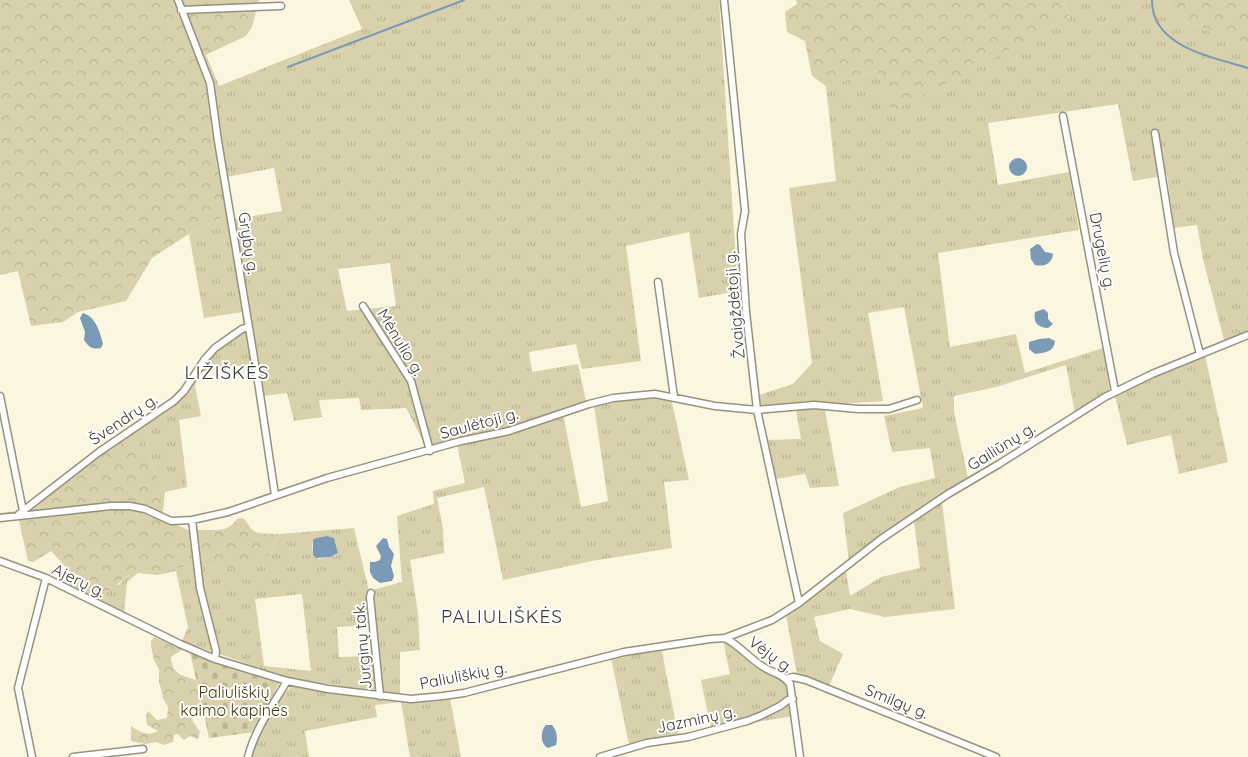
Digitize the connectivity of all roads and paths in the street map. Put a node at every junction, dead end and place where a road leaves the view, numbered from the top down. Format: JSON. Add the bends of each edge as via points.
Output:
{"nodes":[{"id":1,"x":178,"y":0,"type":"edge"},
{"id":2,"x":724,"y":0,"type":"edge"},
{"id":3,"x":281,"y":6,"type":"dead end"},
{"id":4,"x":181,"y":10,"type":"junction"},
{"id":5,"x":1063,"y":116,"type":"dead end"},
{"id":6,"x":1155,"y":133,"type":"dead end"},
{"id":7,"x":658,"y":282,"type":"dead end"},
{"id":8,"x":362,"y":306,"type":"dead end"},
{"id":9,"x":248,"y":327,"type":"junction"},
{"id":10,"x":1248,"y":335,"type":"edge"},
{"id":11,"x":1200,"y":354,"type":"junction"},
{"id":12,"x":1115,"y":391,"type":"junction"},
{"id":13,"x":0,"y":396,"type":"edge"},
{"id":14,"x":674,"y":397,"type":"junction"},
{"id":15,"x":917,"y":400,"type":"dead end"},
{"id":16,"x":757,"y":410,"type":"junction"},
{"id":17,"x":430,"y":451,"type":"junction"},
{"id":18,"x":275,"y":496,"type":"junction"},
{"id":19,"x":20,"y":513,"type":"junction"},
{"id":20,"x":0,"y":518,"type":"edge"},
{"id":21,"x":192,"y":520,"type":"junction"},
{"id":22,"x":0,"y":561,"type":"edge"},
{"id":23,"x":46,"y":578,"type":"junction"},
{"id":24,"x":371,"y":593,"type":"dead end"},
{"id":25,"x":799,"y":604,"type":"junction"},
{"id":26,"x":787,"y":611,"type":"joint"},
{"id":27,"x":144,"y":628,"type":"joint"},
{"id":28,"x":725,"y":638,"type":"junction"},
{"id":29,"x":215,"y":659,"type":"junction"},
{"id":30,"x":786,"y":679,"type":"junction"},
{"id":31,"x":288,"y":680,"type":"junction"},
{"id":32,"x":380,"y":696,"type":"junction"},
{"id":33,"x":793,"y":699,"type":"junction"},
{"id":34,"x":976,"y":748,"type":"junction"},
{"id":35,"x":143,"y":749,"type":"dead end"},
{"id":36,"x":32,"y":757,"type":"edge"},
{"id":37,"x":73,"y":757,"type":"edge"},
{"id":38,"x":248,"y":757,"type":"edge"},
{"id":39,"x":600,"y":757,"type":"edge"},
{"id":40,"x":800,"y":757,"type":"edge"},
{"id":41,"x":977,"y":757,"type":"edge"},
{"id":42,"x":996,"y":757,"type":"edge"}],
"edges":[{"from":1,"to":4,"type":"street","name":"Grybų g."},
{"from":2,"to":16,"type":"street","name":"Žvaigždėtoji g.","via":[[745,212],[741,234]]},
{"from":3,"to":4,"type":"street"},
{"from":4,"to":9,"type":"street","name":"Grybų g.","via":[[210,83]]},
{"from":5,"to":12,"type":"street","name":"Drugelių g."},
{"from":6,"to":11,"type":"street","via":[[1174,253]]},
{"from":7,"to":14,"type":"street"},
{"from":8,"to":17,"type":"street","name":"Mėnulio g.","via":[[411,381]]},
{"from":9,"to":18,"type":"street","name":"Grybų g."},
{"from":9,"to":19,"type":"street","name":"Švendrų g.","via":[[215,348],[174,401],[107,446]]},
{"from":10,"to":11,"type":"street","name":"Gailiūnų g."},
{"from":11,"to":12,"type":"street","name":"Gailiūnų g."},
{"from":12,"to":25,"type":"street","name":"Gailiūnų g.","via":[[881,538]]},
{"from":13,"to":19,"type":"street"},
{"from":14,"to":16,"type":"street","name":"Saulėtoji g.","via":[[715,406]]},
{"from":14,"to":17,"type":"street","name":"Saulėtoji g.","via":[[640,394],[613,398],[509,431]]},
{"from":15,"to":16,"type":"street","name":"Saulėtoji g.","via":[[890,409],[814,405]]},
{"from":16,"to":25,"type":"street","name":"Žvaigždėtoji g."},
{"from":17,"to":18,"type":"street","name":"Saulėtoji g.","via":[[327,478]]},
{"from":18,"to":21,"type":"street","name":"Saulėtoji g."},
{"from":19,"to":20,"type":"street","name":"Švendrų g."},
{"from":19,"to":21,"type":"street","name":"Saulėtoji g.","via":[[130,506],[145,508],[171,520]]},
{"from":21,"to":29,"type":"street","via":[[200,588],[216,651]]},
{"from":22,"to":23,"type":"street","name":"Ajerų g."},
{"from":23,"to":27,"type":"street","name":"Ajerų g."},
{"from":23,"to":36,"type":"street","via":[[18,688]]},
{"from":24,"to":32,"type":"street","name":"Jurginų tak."},
{"from":25,"to":26,"type":"street","name":"Gailiūnų g."},
{"from":26,"to":28,"type":"street","name":"Paliuliškių g."},
{"from":27,"to":29,"type":"street","name":"Paliuliškių g."},
{"from":28,"to":30,"type":"street","name":"Vėjų g.","via":[[758,664]]},
{"from":28,"to":32,"type":"street","name":"Paliuliškių g.","via":[[624,652],[443,696],[410,699]]},
{"from":29,"to":31,"type":"street","name":"Paliuliškių g."},
{"from":30,"to":33,"type":"street","name":"Vėjų g."},
{"from":30,"to":34,"type":"street","name":"Smilgų g.","via":[[806,680]]},
{"from":31,"to":32,"type":"street","name":"Paliuliškių g."},
{"from":31,"to":38,"type":"street","via":[[258,730]]},
{"from":33,"to":39,"type":"street","name":"Jazminų g.","via":[[747,721]]},
{"from":33,"to":40,"type":"street","name":"Vėjų g."},
{"from":34,"to":41,"type":"street"},
{"from":34,"to":42,"type":"street","name":"Smilgų g."},
{"from":35,"to":37,"type":"street"}]}
